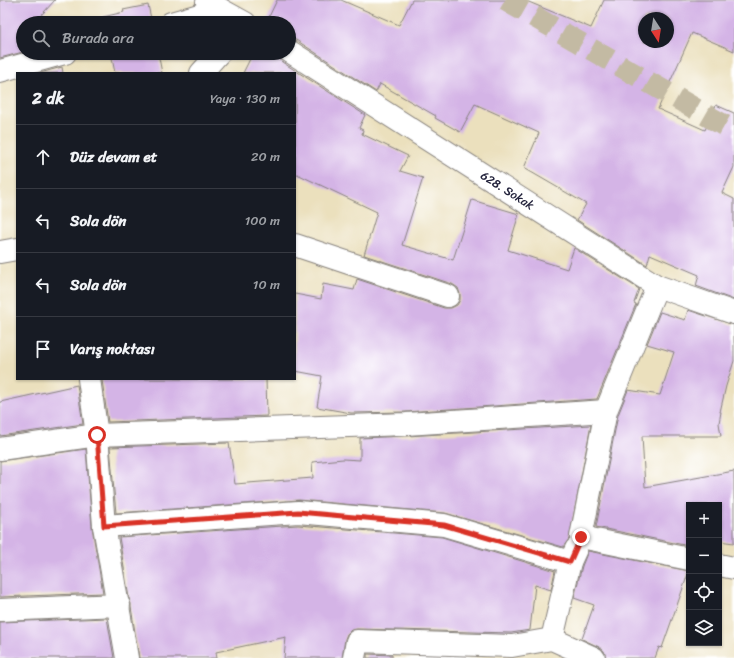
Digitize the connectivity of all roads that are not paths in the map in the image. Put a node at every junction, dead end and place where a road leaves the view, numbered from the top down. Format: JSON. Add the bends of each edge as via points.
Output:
{"nodes":[{"id":1,"x":212,"y":5,"type":"edge"},
{"id":2,"x":187,"y":16,"type":"edge"},
{"id":3,"x":232,"y":16,"type":"edge"},
{"id":4,"x":296,"y":55,"type":"edge"},
{"id":5,"x":40,"y":60,"type":"edge"},
{"id":6,"x":213,"y":60,"type":"edge"},
{"id":7,"x":0,"y":71,"type":"edge"},
{"id":8,"x":202,"y":72,"type":"edge"},
{"id":9,"x":296,"y":246,"type":"edge"},
{"id":10,"x":16,"y":249,"type":"edge"},
{"id":11,"x":0,"y":252,"type":"edge"},
{"id":12,"x":657,"y":286,"type":"junction"},
{"id":13,"x":448,"y":296,"type":"dead end"},
{"id":14,"x":734,"y":313,"type":"edge"},
{"id":15,"x":89,"y":380,"type":"edge"},
{"id":16,"x":606,"y":410,"type":"junction"},
{"id":17,"x":97,"y":435,"type":"junction"},
{"id":18,"x":0,"y":449,"type":"edge"},
{"id":19,"x":104,"y":526,"type":"junction"},
{"id":20,"x":581,"y":537,"type":"junction"},
{"id":21,"x":686,"y":558,"type":"edge"},
{"id":22,"x":570,"y":562,"type":"junction"},
{"id":23,"x":722,"y":566,"type":"edge"},
{"id":24,"x":734,"y":568,"type":"edge"},
{"id":25,"x":119,"y":605,"type":"junction"},
{"id":26,"x":0,"y":610,"type":"edge"},
{"id":27,"x":552,"y":639,"type":"junction"},
{"id":28,"x":127,"y":658,"type":"edge"},
{"id":29,"x":354,"y":658,"type":"edge"},
{"id":30,"x":594,"y":658,"type":"edge"}],
"edges":[{"from":1,"to":2,"type":"street"},
{"from":1,"to":3,"type":"street"},
{"from":4,"to":12,"type":"street","name":"628. Sokak"},
{"from":5,"to":7,"type":"street"},
{"from":6,"to":8,"type":"street"},
{"from":9,"to":13,"type":"street"},
{"from":10,"to":11,"type":"street"},
{"from":12,"to":14,"type":"street","name":"628. Sokak"},
{"from":12,"to":16,"type":"street"},
{"from":15,"to":17,"type":"street"},
{"from":16,"to":17,"type":"street","via":[[406,424]]},
{"from":16,"to":20,"type":"street"},
{"from":17,"to":18,"type":"street"},
{"from":17,"to":19,"type":"street"},
{"from":19,"to":22,"type":"street","via":[[298,512],[444,525]]},
{"from":19,"to":25,"type":"street"},
{"from":20,"to":21,"type":"street"},
{"from":20,"to":22,"type":"street"},
{"from":22,"to":27,"type":"street"},
{"from":23,"to":24,"type":"street"},
{"from":25,"to":26,"type":"street"},
{"from":25,"to":28,"type":"street"},
{"from":27,"to":29,"type":"street","via":[[512,646],[357,641]]},
{"from":27,"to":30,"type":"street"}]}
